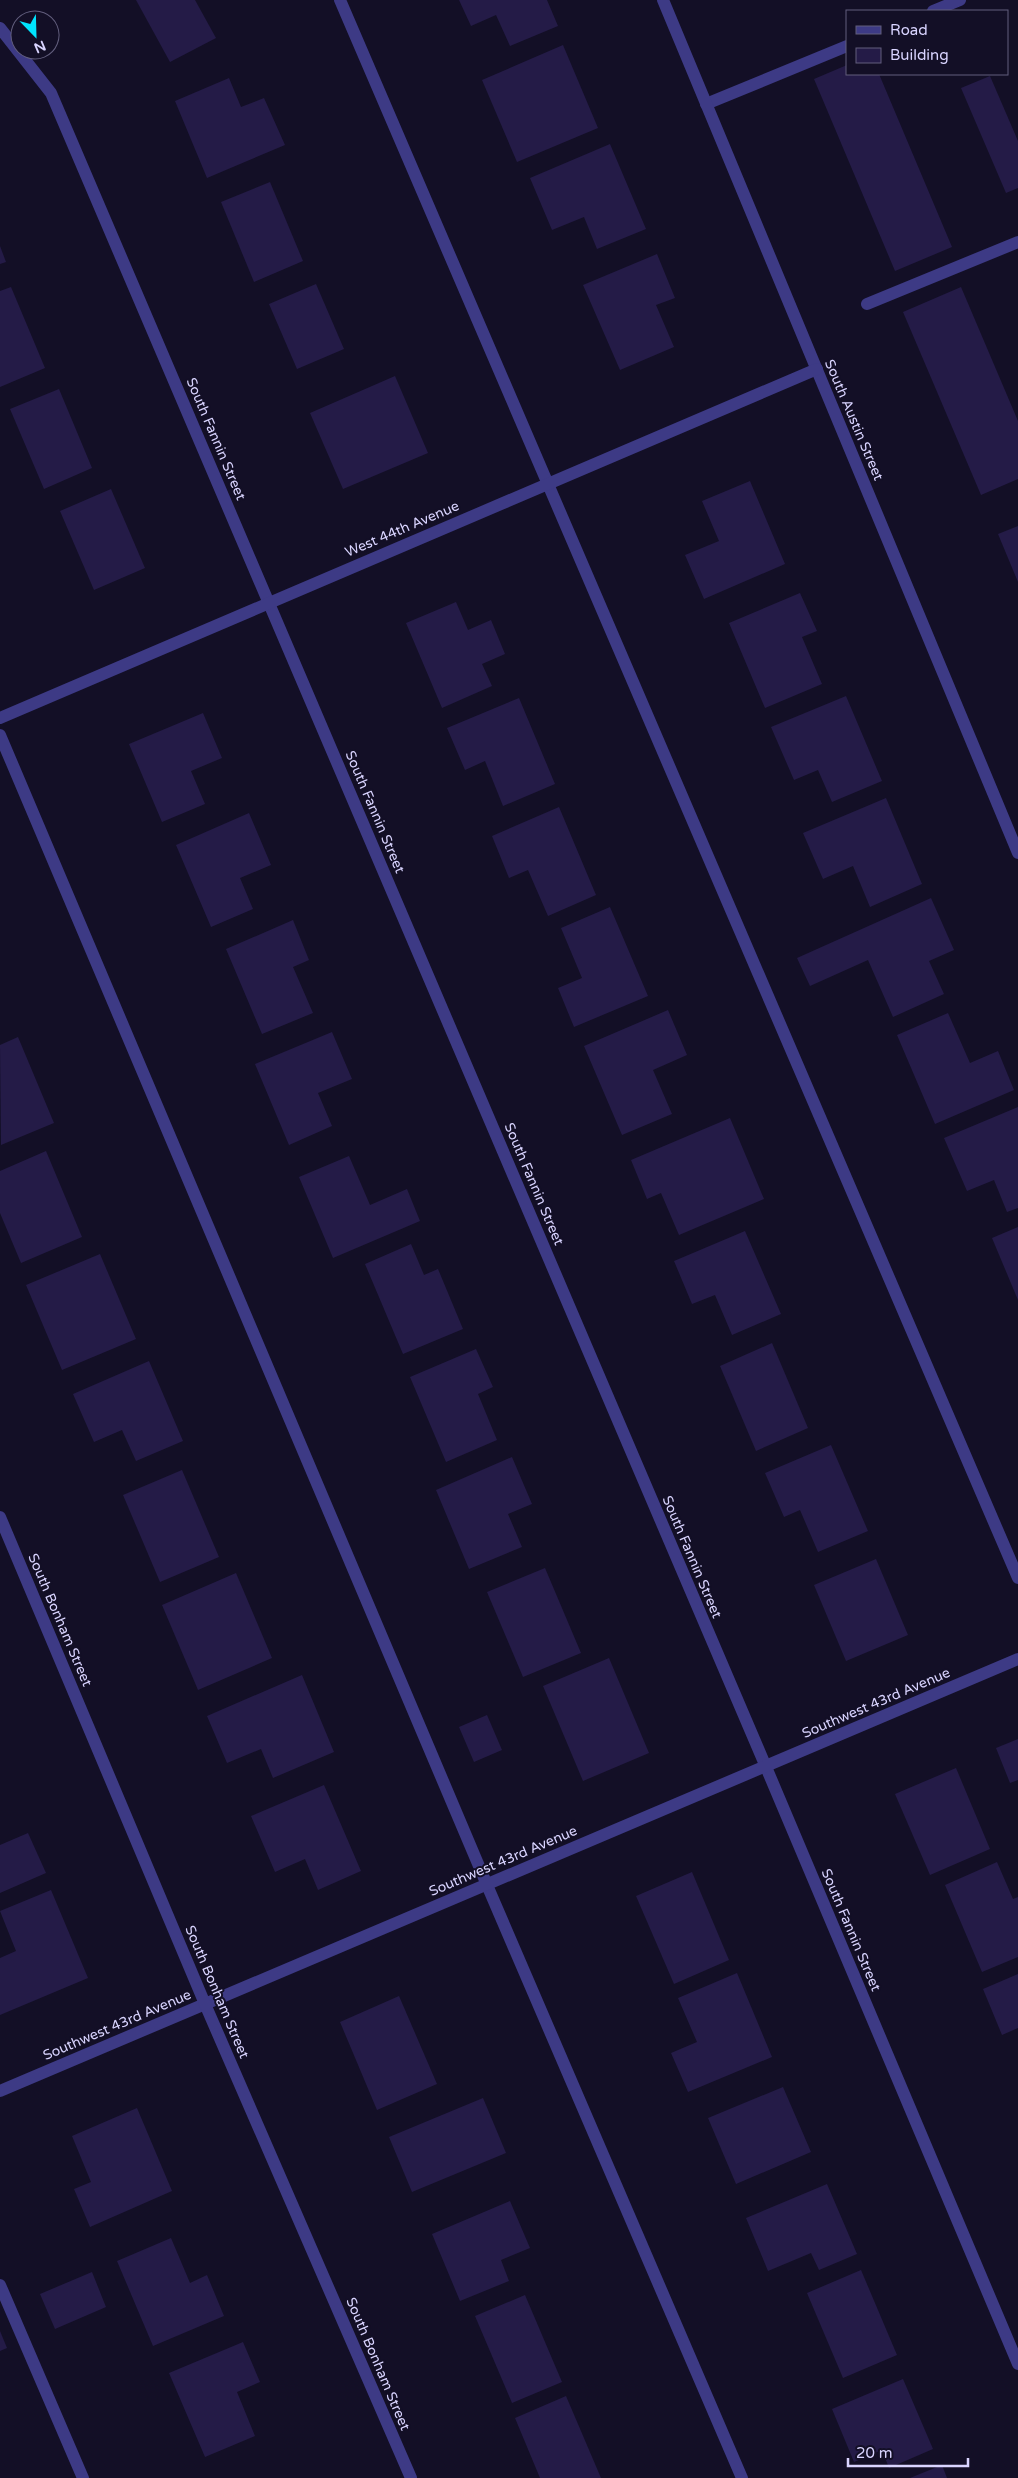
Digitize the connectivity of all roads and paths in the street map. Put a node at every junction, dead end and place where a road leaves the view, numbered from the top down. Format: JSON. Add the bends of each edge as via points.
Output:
{"nodes":[{"id":1,"x":340,"y":0,"type":"edge"},
{"id":2,"x":663,"y":0,"type":"edge"},
{"id":3,"x":960,"y":0,"type":"edge"},
{"id":4,"x":935,"y":10,"type":"edge"},
{"id":5,"x":0,"y":28,"type":"edge"},
{"id":6,"x":846,"y":46,"type":"edge"},
{"id":7,"x":706,"y":104,"type":"junction"},
{"id":8,"x":1018,"y":242,"type":"edge"},
{"id":9,"x":867,"y":304,"type":"dead end"},
{"id":10,"x":817,"y":369,"type":"junction"},
{"id":11,"x":547,"y":484,"type":"junction"},
{"id":12,"x":269,"y":601,"type":"junction"},
{"id":13,"x":0,"y":718,"type":"edge"},
{"id":14,"x":0,"y":735,"type":"edge"},
{"id":15,"x":1018,"y":853,"type":"edge"},
{"id":16,"x":0,"y":1517,"type":"edge"},
{"id":17,"x":1018,"y":1578,"type":"edge"},
{"id":18,"x":1018,"y":1659,"type":"edge"},
{"id":19,"x":766,"y":1767,"type":"junction"},
{"id":20,"x":487,"y":1885,"type":"junction"},
{"id":21,"x":205,"y":2004,"type":"junction"},
{"id":22,"x":0,"y":2091,"type":"edge"},
{"id":23,"x":0,"y":2285,"type":"edge"},
{"id":24,"x":1018,"y":2364,"type":"edge"},
{"id":25,"x":83,"y":2478,"type":"edge"},
{"id":26,"x":411,"y":2478,"type":"edge"},
{"id":27,"x":742,"y":2478,"type":"edge"}],
"edges":[{"from":1,"to":11,"type":"street"},
{"from":2,"to":7,"type":"street","name":"South Austin Street"},
{"from":3,"to":4,"type":"street"},
{"from":5,"to":12,"type":"street","name":"South Fannin Street","via":[[51,93]]},
{"from":6,"to":7,"type":"street"},
{"from":7,"to":10,"type":"street","name":"South Austin Street"},
{"from":8,"to":9,"type":"street"},
{"from":10,"to":11,"type":"street","name":"West 44th Avenue"},
{"from":10,"to":15,"type":"street","name":"South Austin Street"},
{"from":11,"to":12,"type":"street","name":"West 44th Avenue"},
{"from":11,"to":17,"type":"street"},
{"from":12,"to":13,"type":"street","name":"West 44th Avenue"},
{"from":12,"to":19,"type":"street","name":"South Fannin Street"},
{"from":14,"to":20,"type":"street"},
{"from":16,"to":21,"type":"street","name":"South Bonham Street"},
{"from":18,"to":19,"type":"street","name":"Southwest 43rd Avenue"},
{"from":19,"to":20,"type":"street","name":"Southwest 43rd Avenue"},
{"from":19,"to":24,"type":"street","name":"South Fannin Street"},
{"from":20,"to":21,"type":"street","name":"Southwest 43rd Avenue"},
{"from":20,"to":27,"type":"street"},
{"from":21,"to":22,"type":"street","name":"Southwest 43rd Avenue"},
{"from":21,"to":26,"type":"street","name":"South Bonham Street"},
{"from":23,"to":25,"type":"street"}]}
